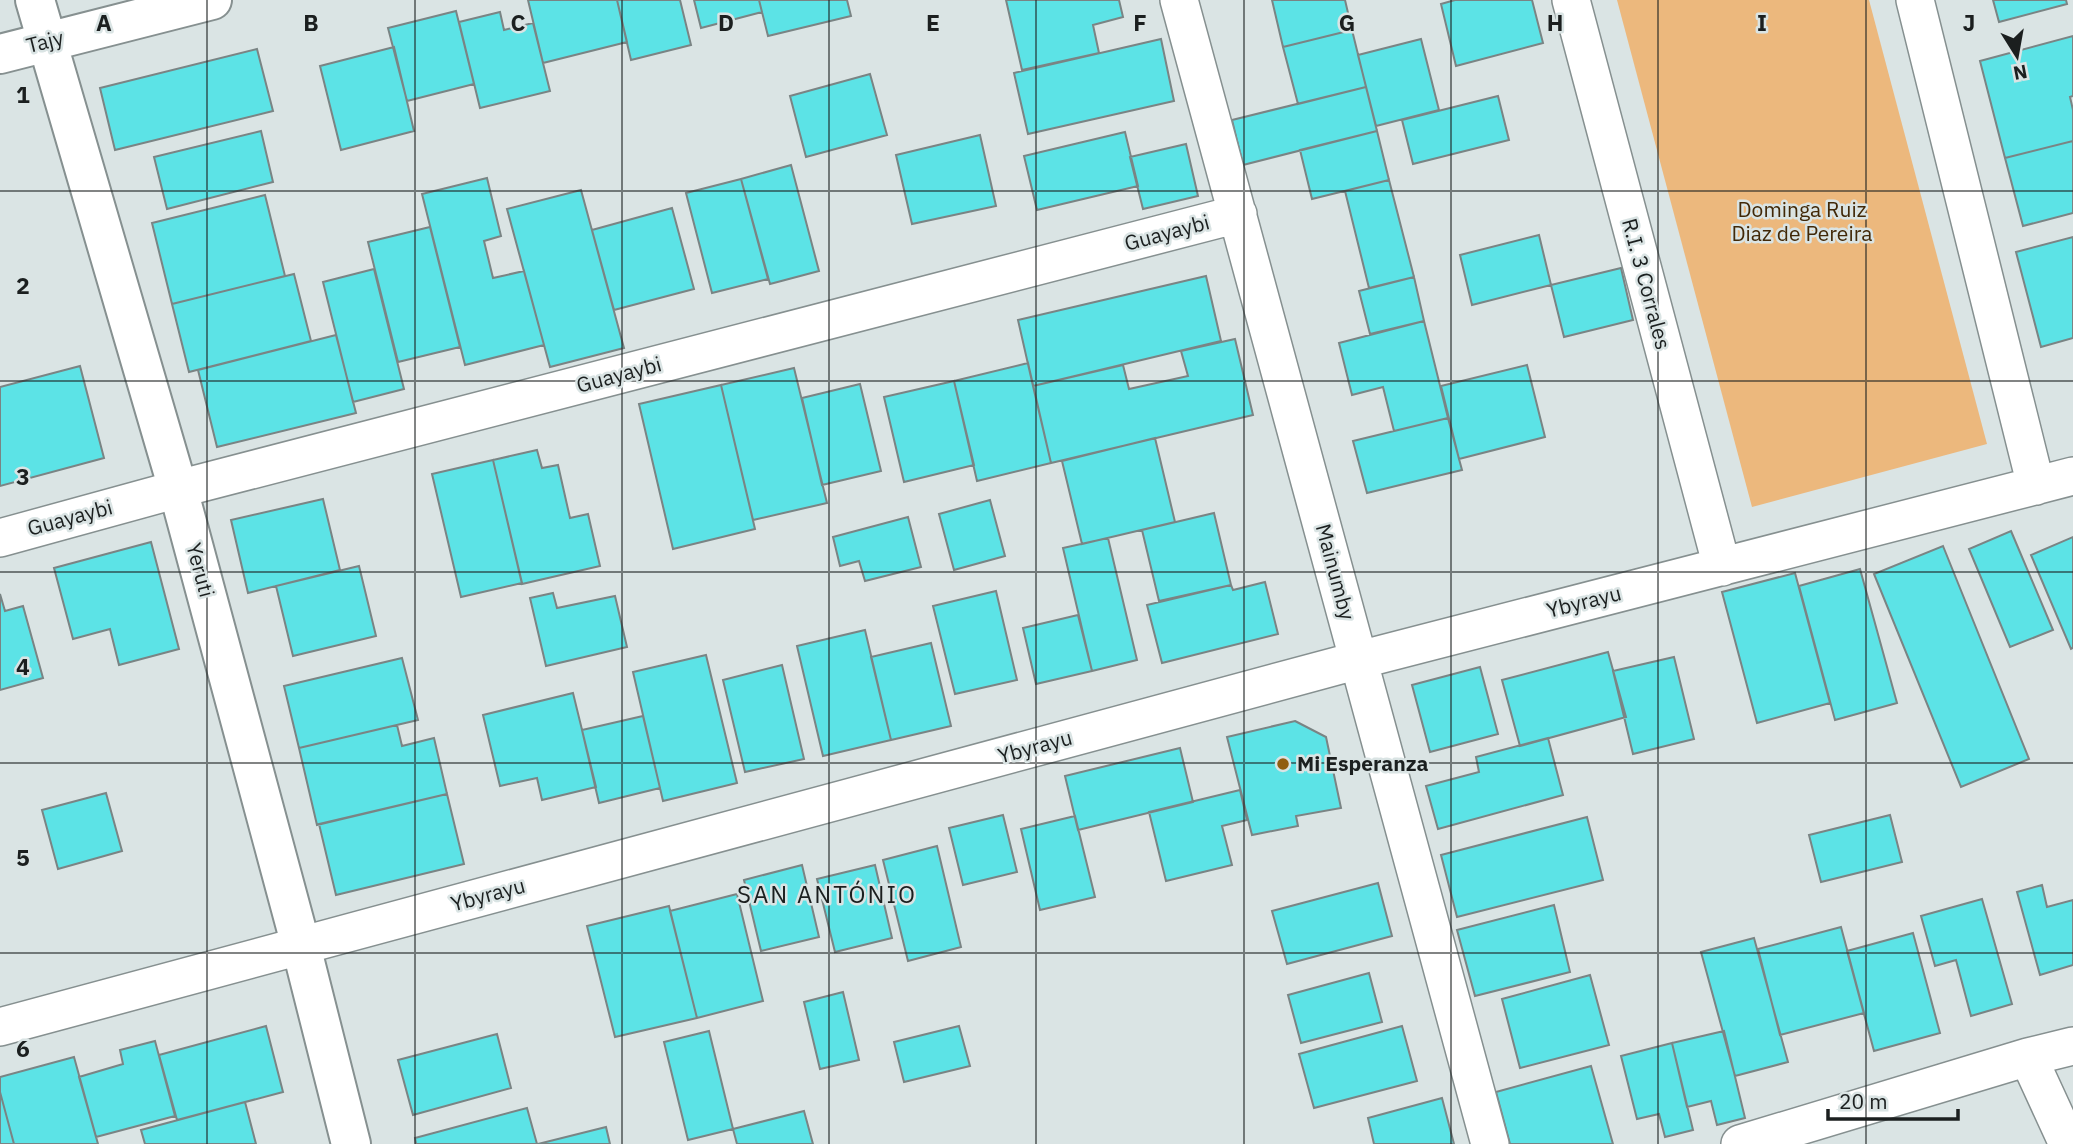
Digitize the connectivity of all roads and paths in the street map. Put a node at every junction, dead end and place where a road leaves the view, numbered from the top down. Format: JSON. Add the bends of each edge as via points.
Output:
{"nodes":[{"id":1,"x":35,"y":0,"type":"edge"},
{"id":2,"x":212,"y":0,"type":"edge"},
{"id":3,"x":1179,"y":0,"type":"edge"},
{"id":4,"x":1571,"y":0,"type":"edge"},
{"id":5,"x":1914,"y":0,"type":"edge"},
{"id":6,"x":46,"y":42,"type":"junction"},
{"id":7,"x":0,"y":54,"type":"edge"},
{"id":8,"x":1238,"y":214,"type":"junction"},
{"id":9,"x":2073,"y":476,"type":"edge"},
{"id":10,"x":2036,"y":486,"type":"junction"},
{"id":11,"x":178,"y":489,"type":"junction"},
{"id":12,"x":0,"y":538,"type":"edge"},
{"id":13,"x":1722,"y":567,"type":"junction"},
{"id":14,"x":1359,"y":660,"type":"junction"},
{"id":15,"x":301,"y":946,"type":"junction"},
{"id":16,"x":0,"y":1027,"type":"edge"},
{"id":17,"x":2073,"y":1046,"type":"edge"},
{"id":18,"x":2028,"y":1057,"type":"junction"},
{"id":19,"x":351,"y":1144,"type":"edge"},
{"id":20,"x":1490,"y":1144,"type":"edge"},
{"id":21,"x":1740,"y":1144,"type":"edge"},
{"id":22,"x":2068,"y":1144,"type":"edge"}],
"edges":[{"from":1,"to":6,"type":"street","name":"Yeruti"},
{"from":2,"to":6,"type":"street","name":"Tajy"},
{"from":3,"to":8,"type":"street","name":"Mainumby"},
{"from":4,"to":13,"type":"street","name":"R.I. 3 Corrales"},
{"from":5,"to":10,"type":"street"},
{"from":6,"to":7,"type":"street","name":"Tajy"},
{"from":6,"to":11,"type":"street","name":"Yeruti"},
{"from":8,"to":11,"type":"street","name":"Guayaybi"},
{"from":8,"to":14,"type":"street","name":"Mainumby"},
{"from":9,"to":10,"type":"street","name":"Ybyrayu"},
{"from":10,"to":13,"type":"street","name":"Ybyrayu"},
{"from":11,"to":12,"type":"street","name":"Guayaybi"},
{"from":11,"to":15,"type":"street","name":"Yeruti"},
{"from":13,"to":14,"type":"street","name":"Ybyrayu"},
{"from":14,"to":15,"type":"street","name":"Ybyrayu"},
{"from":14,"to":20,"type":"street","name":"Mainumby"},
{"from":15,"to":16,"type":"street","name":"Ybyrayu"},
{"from":15,"to":19,"type":"street","name":"Yeruti"},
{"from":17,"to":18,"type":"street"},
{"from":18,"to":21,"type":"street"},
{"from":18,"to":22,"type":"street"}]}
